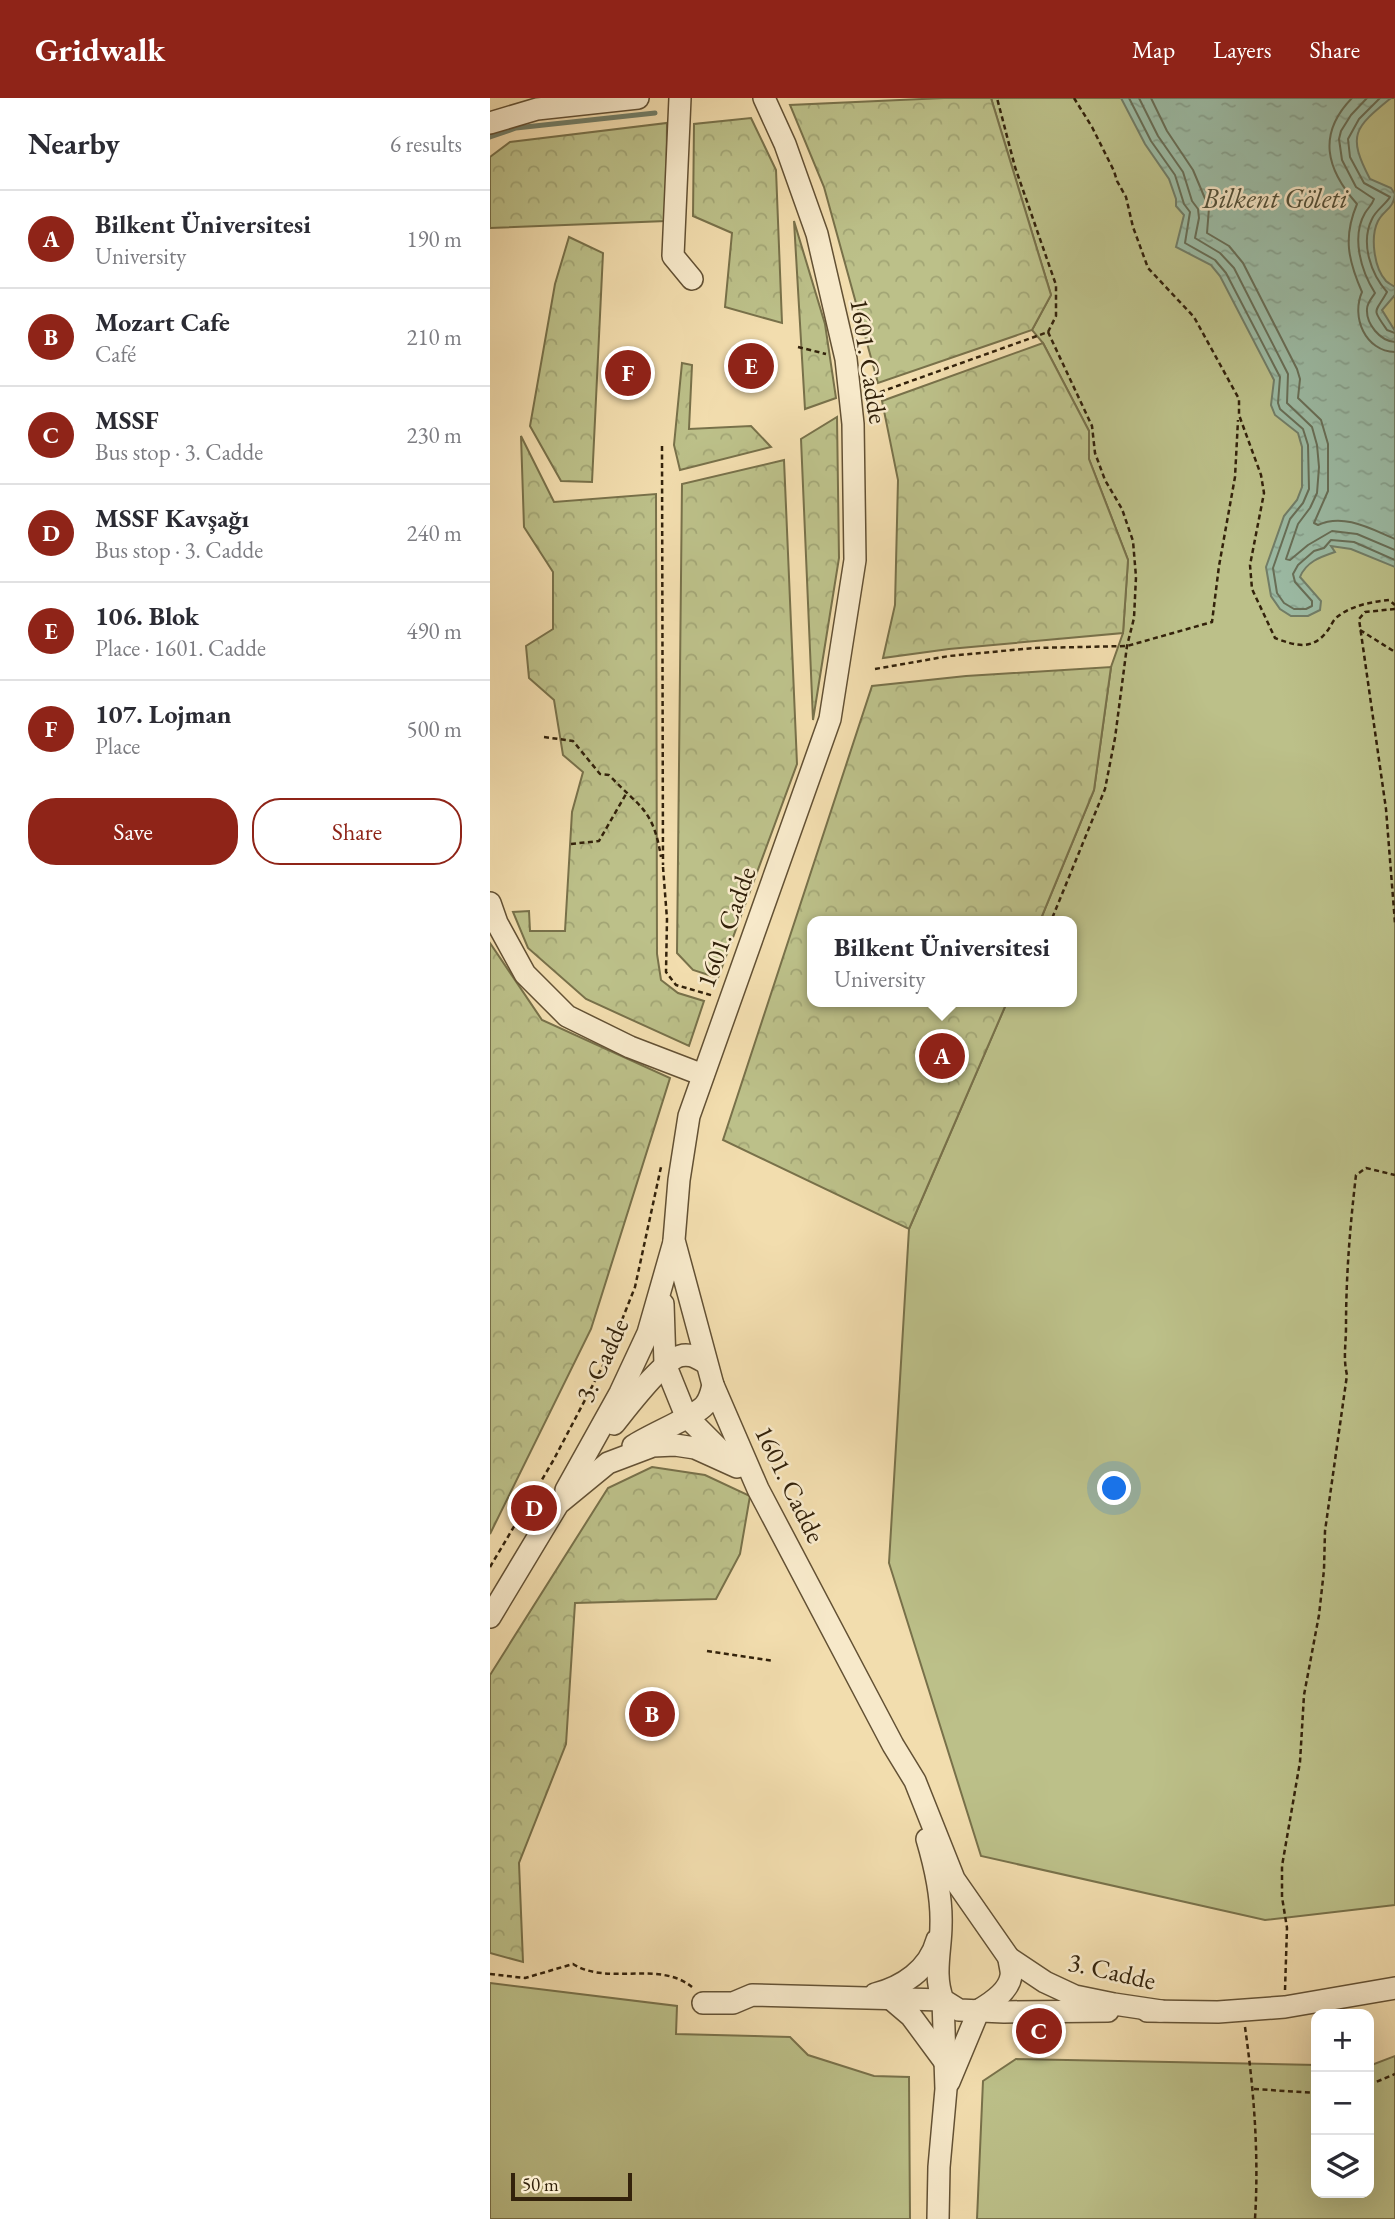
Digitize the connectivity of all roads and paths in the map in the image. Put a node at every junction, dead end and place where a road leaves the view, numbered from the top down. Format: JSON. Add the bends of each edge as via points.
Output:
{"nodes":[{"id":1,"x":638,"y":98,"type":"edge"},
{"id":2,"x":680,"y":98,"type":"edge"},
{"id":3,"x":764,"y":98,"type":"edge"},
{"id":4,"x":997,"y":98,"type":"edge"},
{"id":5,"x":1074,"y":98,"type":"edge"},
{"id":6,"x":490,"y":123,"type":"edge"},
{"id":7,"x":692,"y":279,"type":"dead end"},
{"id":8,"x":1048,"y":332,"type":"junction"},
{"id":9,"x":798,"y":347,"type":"dead end"},
{"id":10,"x":846,"y":359,"type":"junction"},
{"id":11,"x":872,"y":396,"type":"dead end"},
{"id":12,"x":1239,"y":415,"type":"junction"},
{"id":13,"x":662,"y":446,"type":"dead end"},
{"id":14,"x":1395,"y":607,"type":"edge"},
{"id":15,"x":1360,"y":630,"type":"junction"},
{"id":16,"x":1127,"y":646,"type":"junction"},
{"id":17,"x":1395,"y":652,"type":"edge"},
{"id":18,"x":875,"y":669,"type":"dead end"},
{"id":19,"x":544,"y":737,"type":"dead end"},
{"id":20,"x":626,"y":793,"type":"junction"},
{"id":21,"x":571,"y":844,"type":"dead end"},
{"id":22,"x":663,"y":865,"type":"junction"},
{"id":23,"x":490,"y":903,"type":"edge"},
{"id":24,"x":1053,"y":916,"type":"edge"},
{"id":25,"x":1395,"y":923,"type":"edge"},
{"id":26,"x":728,"y":1006,"type":"junction"},
{"id":27,"x":703,"y":1074,"type":"junction"},
{"id":28,"x":662,"y":1163,"type":"dead end"},
{"id":29,"x":1395,"y":1175,"type":"edge"},
{"id":30,"x":674,"y":1240,"type":"junction"},
{"id":31,"x":662,"y":1287,"type":"junction"},
{"id":32,"x":706,"y":1363,"type":"junction"},
{"id":33,"x":665,"y":1364,"type":"junction"},
{"id":34,"x":713,"y":1385,"type":"junction"},
{"id":35,"x":686,"y":1416,"type":"junction"},
{"id":36,"x":587,"y":1454,"type":"junction"},
{"id":37,"x":608,"y":1463,"type":"junction"},
{"id":38,"x":737,"y":1467,"type":"junction"},
{"id":39,"x":758,"y":1489,"type":"junction"},
{"id":40,"x":558,"y":1504,"type":"junction"},
{"id":41,"x":490,"y":1567,"type":"edge"},
{"id":42,"x":490,"y":1617,"type":"edge"},
{"id":43,"x":707,"y":1651,"type":"dead end"},
{"id":44,"x":774,"y":1661,"type":"dead end"},
{"id":45,"x":893,"y":1745,"type":"junction"},
{"id":46,"x":978,"y":1913,"type":"junction"},
{"id":47,"x":941,"y":1924,"type":"junction"},
{"id":48,"x":1009,"y":1958,"type":"junction"},
{"id":49,"x":490,"y":1974,"type":"edge"},
{"id":50,"x":1395,"y":1988,"type":"edge"},
{"id":51,"x":861,"y":1997,"type":"junction"},
{"id":52,"x":891,"y":1998,"type":"junction"},
{"id":53,"x":943,"y":2000,"type":"junction"},
{"id":54,"x":703,"y":2003,"type":"joint"},
{"id":55,"x":1285,"y":2007,"type":"junction"},
{"id":56,"x":979,"y":2010,"type":"junction"},
{"id":57,"x":1243,"y":2010,"type":"junction"},
{"id":58,"x":1161,"y":2011,"type":"junction"},
{"id":59,"x":945,"y":2062,"type":"junction"},
{"id":60,"x":1395,"y":2074,"type":"edge"},
{"id":61,"x":1374,"y":2083,"type":"edge"},
{"id":62,"x":946,"y":2089,"type":"junction"},
{"id":63,"x":1254,"y":2089,"type":"junction"},
{"id":64,"x":1311,"y":2093,"type":"edge"},
{"id":65,"x":938,"y":2219,"type":"edge"},
{"id":66,"x":1255,"y":2219,"type":"edge"}],
"edges":[{"from":1,"to":6,"type":"street","via":[[537,109]]},
{"from":2,"to":7,"type":"street","via":[[673,256]]},
{"from":3,"to":10,"type":"street","name":"1601. Cadde","via":[[817,234]]},
{"from":4,"to":8,"type":"path","via":[[1015,167],[1056,285],[1056,316]]},
{"from":5,"to":12,"type":"path","via":[[1126,197],[1148,268],[1194,317],[1239,399]]},
{"from":8,"to":11,"type":"path"},
{"from":8,"to":16,"type":"path","via":[[1092,426],[1095,453],[1133,541],[1136,591]]},
{"from":9,"to":10,"type":"path"},
{"from":10,"to":26,"type":"street","name":"1601. Cadde","via":[[853,424],[855,560],[830,719]]},
{"from":12,"to":14,"type":"path","via":[[1264,493],[1250,565],[1252,589],[1275,638],[1308,646],[1319,641],[1336,617],[1354,607],[1390,600]]},
{"from":12,"to":16,"type":"path","via":[[1235,477],[1212,622]]},
{"from":13,"to":22,"type":"path"},
{"from":14,"to":15,"type":"path","via":[[1365,612],[1359,618]]},
{"from":15,"to":17,"type":"path"},
{"from":15,"to":25,"type":"path","via":[[1386,808]]},
{"from":16,"to":18,"type":"path","via":[[1010,650]]},
{"from":16,"to":24,"type":"path","via":[[1105,789]]},
{"from":19,"to":20,"type":"path","via":[[573,741],[600,774],[609,775]]},
{"from":20,"to":21,"type":"path","via":[[599,841]]},
{"from":20,"to":22,"type":"path","via":[[644,807],[657,831]]},
{"from":22,"to":26,"type":"path","via":[[666,972],[676,985],[711,995]]},
{"from":23,"to":27,"type":"street","via":[[525,974],[567,1016],[630,1048]]},
{"from":26,"to":27,"type":"street","name":"1601. Cadde"},
{"from":27,"to":30,"type":"street","name":"1601. Cadde","via":[[689,1116]]},
{"from":28,"to":41,"type":"path","via":[[635,1287],[607,1358]]},
{"from":29,"to":55,"type":"path","via":[[1366,1168],[1356,1175],[1346,1278],[1343,1361],[1347,1375],[1325,1531],[1319,1615],[1304,1695],[1300,1762],[1282,1866],[1287,1928]]},
{"from":30,"to":31,"type":"street","name":"3. Cadde"},
{"from":30,"to":32,"type":"street","name":"1601. Cadde"},
{"from":31,"to":33,"type":"street","name":"3. Cadde"},
{"from":31,"to":36,"type":"street","name":"3. Cadde","via":[[648,1333]]},
{"from":32,"to":33,"type":"street","via":[[692,1355]]},
{"from":32,"to":34,"type":"street","name":"1601. Cadde"},
{"from":33,"to":35,"type":"street","name":"3. Cadde"},
{"from":33,"to":36,"type":"street","name":"3. Cadde"},
{"from":34,"to":35,"type":"street","via":[[710,1399]]},
{"from":34,"to":39,"type":"street","name":"1601. Cadde"},
{"from":35,"to":37,"type":"street"},
{"from":35,"to":38,"type":"street","name":"3. Cadde"},
{"from":36,"to":40,"type":"street","name":"3. Cadde"},
{"from":37,"to":38,"type":"street","via":[[653,1446],[675,1445],[695,1448]]},
{"from":37,"to":40,"type":"street"},
{"from":38,"to":39,"type":"street","name":"3. Cadde"},
{"from":39,"to":45,"type":"street","name":"1601. Cadde"},
{"from":40,"to":42,"type":"street","name":"3. Cadde"},
{"from":43,"to":44,"type":"path"},
{"from":45,"to":46,"type":"street","name":"1601. Cadde","via":[[915,1781],[954,1879]]},
{"from":45,"to":47,"type":"street","name":"1601. Cadde","via":[[928,1841]]},
{"from":46,"to":47,"type":"street","via":[[956,1905]]},
{"from":46,"to":48,"type":"street","name":"3. Cadde"},
{"from":47,"to":51,"type":"street","name":"3. Cadde","via":[[934,1952],[917,1973],[894,1989]]},
{"from":47,"to":53,"type":"street","via":[[937,1976]]},
{"from":48,"to":56,"type":"street","via":[[1012,1976],[1004,1990]]},
{"from":48,"to":58,"type":"street","name":"3. Cadde","via":[[1075,1996]]},
{"from":49,"to":54,"type":"path","via":[[526,1978],[573,1964],[591,1973],[661,1975],[681,1978]]},
{"from":50,"to":55,"type":"street"},
{"from":51,"to":52,"type":"street","name":"3. Cadde"},
{"from":51,"to":54,"type":"street","name":"3. Cadde","via":[[752,1995],[733,2003]]},
{"from":52,"to":53,"type":"street","name":"3. Cadde"},
{"from":52,"to":59,"type":"street","via":[[911,2016]]},
{"from":53,"to":56,"type":"street","name":"3. Cadde","via":[[959,2010]]},
{"from":53,"to":59,"type":"street"},
{"from":55,"to":57,"type":"street"},
{"from":56,"to":58,"type":"street","name":"3. Cadde"},
{"from":56,"to":62,"type":"street"},
{"from":57,"to":58,"type":"street"},
{"from":57,"to":63,"type":"path"},
{"from":59,"to":62,"type":"street"},
{"from":60,"to":61,"type":"path"},
{"from":62,"to":65,"type":"street"},
{"from":63,"to":64,"type":"path"},
{"from":63,"to":66,"type":"path"}]}
